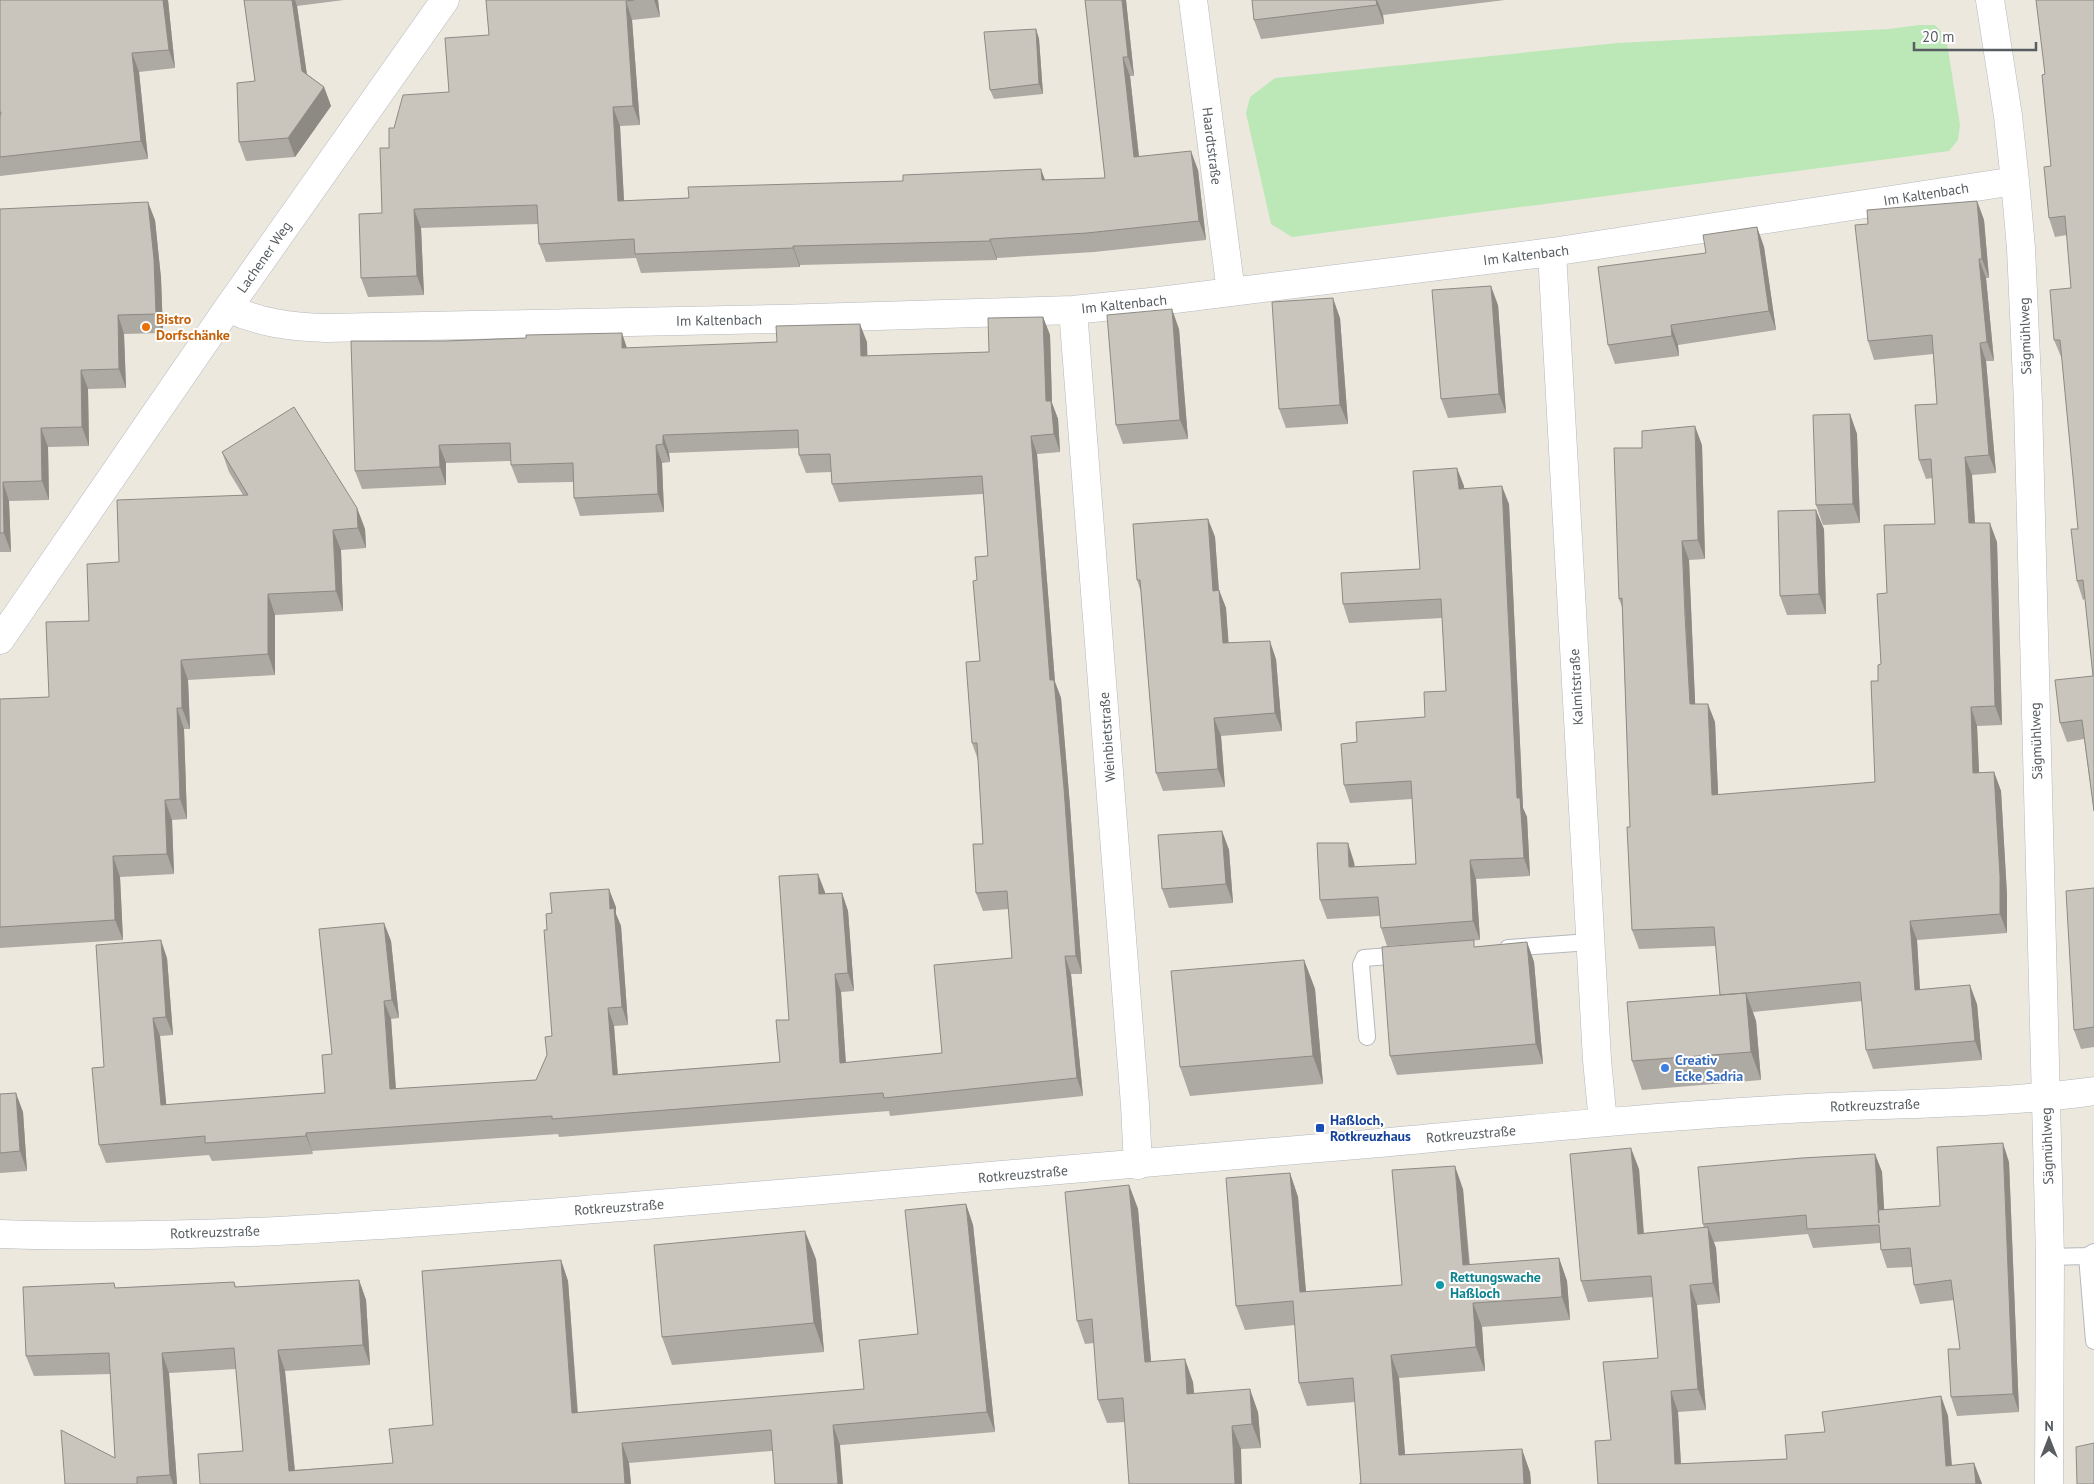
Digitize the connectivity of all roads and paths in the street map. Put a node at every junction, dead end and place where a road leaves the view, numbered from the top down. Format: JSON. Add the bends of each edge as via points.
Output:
{"nodes":[{"id":1,"x":446,"y":0,"type":"edge"},
{"id":2,"x":1193,"y":0,"type":"edge"},
{"id":3,"x":1990,"y":0,"type":"edge"},
{"id":4,"x":2015,"y":181,"type":"junction"},
{"id":5,"x":1552,"y":252,"type":"junction"},
{"id":6,"x":1231,"y":292,"type":"junction"},
{"id":7,"x":228,"y":308,"type":"junction"},
{"id":8,"x":1073,"y":310,"type":"junction"},
{"id":9,"x":0,"y":640,"type":"edge"},
{"id":10,"x":1590,"y":942,"type":"junction"},
{"id":11,"x":1492,"y":949,"type":"edge"},
{"id":12,"x":1423,"y":954,"type":"edge"},
{"id":13,"x":1367,"y":1037,"type":"dead end"},
{"id":14,"x":2094,"y":1091,"type":"edge"},
{"id":15,"x":2045,"y":1098,"type":"junction"},
{"id":16,"x":1603,"y":1122,"type":"junction"},
{"id":17,"x":1138,"y":1165,"type":"junction"},
{"id":18,"x":0,"y":1234,"type":"edge"},
{"id":19,"x":2091,"y":1254,"type":"edge"},
{"id":20,"x":2050,"y":1257,"type":"junction"},
{"id":21,"x":2094,"y":1341,"type":"edge"},
{"id":22,"x":2049,"y":1484,"type":"edge"}],
"edges":[{"from":1,"to":7,"type":"street","name":"Lachener Weg"},
{"from":2,"to":6,"type":"street","name":"Haardtstraße"},
{"from":3,"to":4,"type":"street","name":"Sägmühlweg"},
{"from":4,"to":5,"type":"street","name":"Im Kaltenbach"},
{"from":4,"to":15,"type":"street","name":"Sägmühlweg","via":[[2022,248],[2028,402]]},
{"from":5,"to":6,"type":"street","name":"Im Kaltenbach"},
{"from":5,"to":10,"type":"street","name":"Kalmitstraße"},
{"from":6,"to":8,"type":"street","name":"Im Kaltenbach"},
{"from":7,"to":8,"type":"street","name":"Im Kaltenbach","via":[[291,327],[326,328]]},
{"from":7,"to":9,"type":"street","name":"Lachener Weg"},
{"from":8,"to":17,"type":"street","name":"Weinbietstraße"},
{"from":10,"to":11,"type":"lane"},
{"from":10,"to":16,"type":"street","name":"Kalmitstraße"},
{"from":12,"to":13,"type":"lane","via":[[1364,958],[1361,965]]},
{"from":14,"to":15,"type":"street","name":"Rotkreuzstraße"},
{"from":15,"to":16,"type":"street","name":"Rotkreuzstraße","via":[[1788,1109]]},
{"from":15,"to":20,"type":"street","name":"Sägmühlweg"},
{"from":16,"to":17,"type":"street","name":"Rotkreuzstraße"},
{"from":17,"to":18,"type":"street","name":"Rotkreuzstraße","via":[[424,1222],[205,1233]]},
{"from":19,"to":20,"type":"lane"},
{"from":19,"to":21,"type":"lane"},
{"from":20,"to":22,"type":"street","name":"Sägmühlweg"}]}
